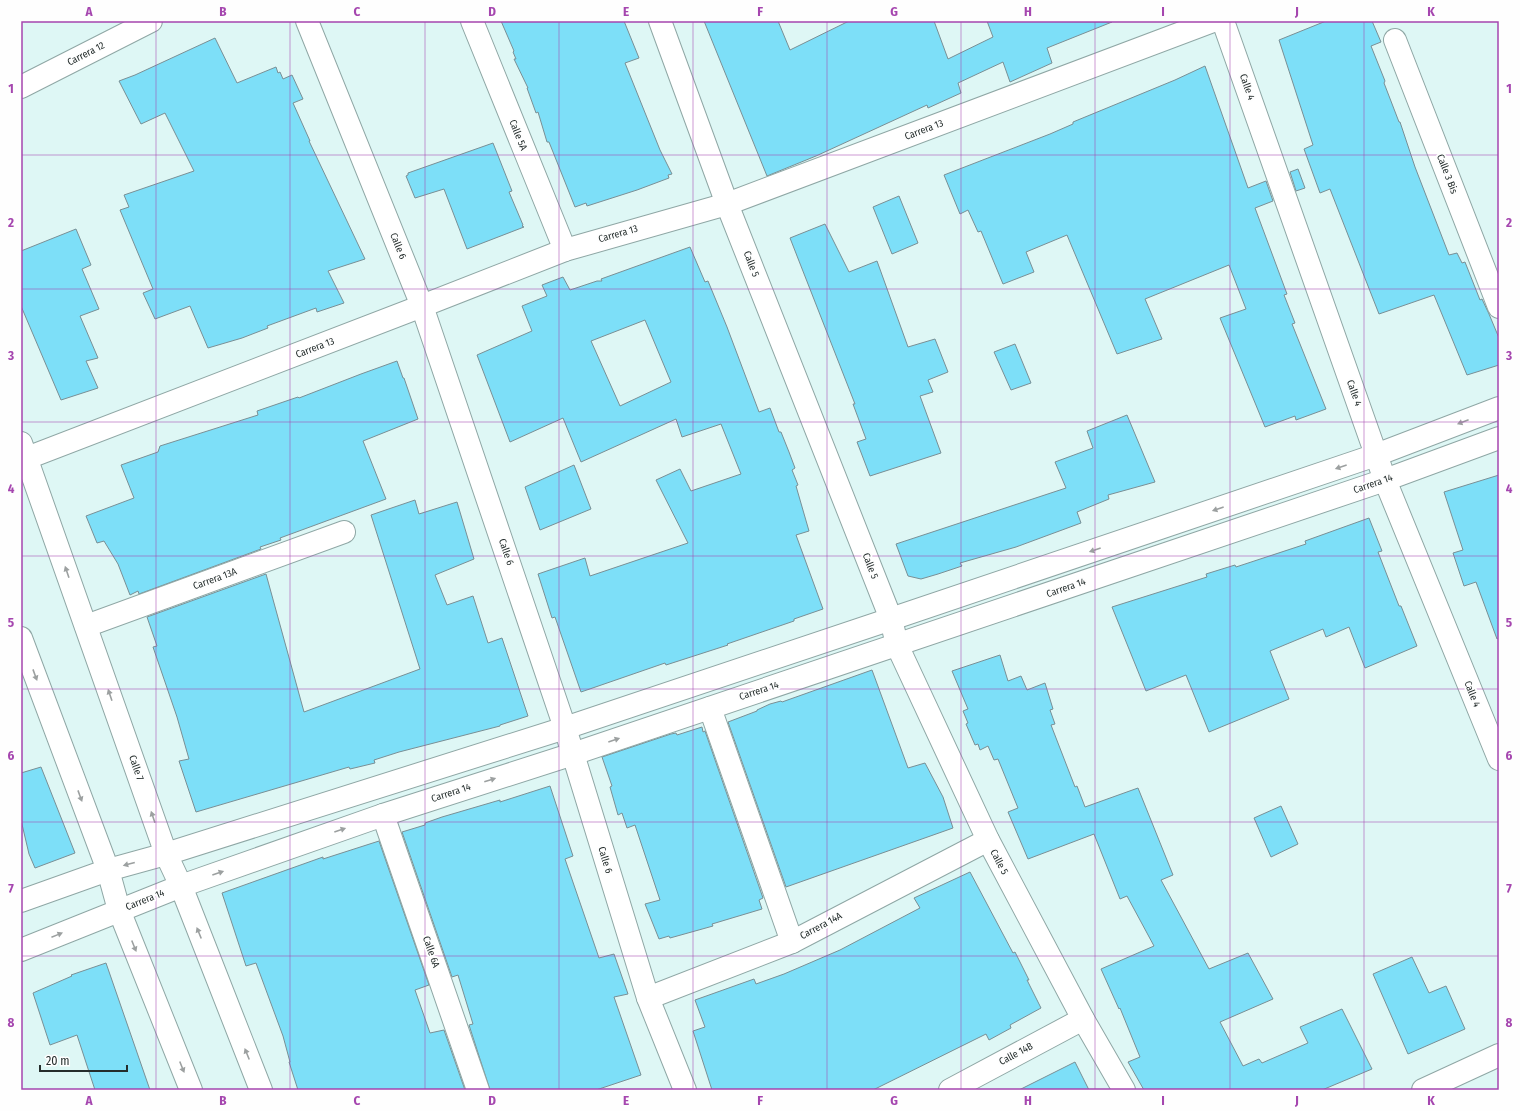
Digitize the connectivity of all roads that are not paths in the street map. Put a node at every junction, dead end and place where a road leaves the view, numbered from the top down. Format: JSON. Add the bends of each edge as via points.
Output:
{"nodes":[{"id":1,"x":151,"y":21,"type":"edge"},
{"id":2,"x":307,"y":21,"type":"edge"},
{"id":3,"x":472,"y":21,"type":"edge"},
{"id":4,"x":660,"y":21,"type":"edge"},
{"id":5,"x":1213,"y":21,"type":"edge"},
{"id":6,"x":1224,"y":21,"type":"edge"},
{"id":7,"x":1395,"y":40,"type":"dead end"},
{"id":8,"x":21,"y":87,"type":"edge"},
{"id":9,"x":727,"y":204,"type":"junction"},
{"id":10,"x":565,"y":250,"type":"junction"},
{"id":11,"x":422,"y":306,"type":"junction"},
{"id":12,"x":1499,"y":307,"type":"edge"},
{"id":13,"x":1499,"y":408,"type":"edge"},
{"id":14,"x":1499,"y":438,"type":"edge"},
{"id":15,"x":24,"y":450,"type":"edge"},
{"id":16,"x":1376,"y":455,"type":"junction"},
{"id":17,"x":1385,"y":480,"type":"junction"},
{"id":18,"x":344,"y":532,"type":"dead end"},
{"id":19,"x":891,"y":619,"type":"junction"},
{"id":20,"x":86,"y":626,"type":"junction"},
{"id":21,"x":21,"y":638,"type":"edge"},
{"id":22,"x":897,"y":645,"type":"junction"},
{"id":23,"x":710,"y":708,"type":"junction"},
{"id":24,"x":565,"y":728,"type":"junction"},
{"id":25,"x":573,"y":754,"type":"junction"},
{"id":26,"x":1499,"y":760,"type":"edge"},
{"id":27,"x":384,"y":815,"type":"junction"},
{"id":28,"x":988,"y":840,"type":"junction"},
{"id":29,"x":166,"y":854,"type":"junction"},
{"id":30,"x":108,"y":870,"type":"junction"},
{"id":31,"x":181,"y":886,"type":"junction"},
{"id":32,"x":21,"y":900,"type":"edge"},
{"id":33,"x":119,"y":910,"type":"junction"},
{"id":34,"x":792,"y":942,"type":"junction"},
{"id":35,"x":21,"y":950,"type":"edge"},
{"id":36,"x":648,"y":998,"type":"junction"},
{"id":37,"x":1083,"y":1019,"type":"junction"},
{"id":38,"x":1499,"y":1055,"type":"edge"},
{"id":39,"x":1460,"y":1082,"type":"edge"},
{"id":40,"x":191,"y":1090,"type":"edge"},
{"id":41,"x":261,"y":1090,"type":"edge"},
{"id":42,"x":478,"y":1090,"type":"edge"},
{"id":43,"x":684,"y":1090,"type":"edge"},
{"id":44,"x":950,"y":1090,"type":"edge"},
{"id":45,"x":1124,"y":1090,"type":"edge"},
{"id":46,"x":1423,"y":1090,"type":"edge"}],
"edges":[{"from":1,"to":8,"type":"street","name":"Carrera 12"},
{"from":2,"to":11,"type":"street","name":"Calle 6"},
{"from":3,"to":10,"type":"street","name":"Calle 5A"},
{"from":4,"to":9,"type":"street","name":"Calle 5"},
{"from":5,"to":9,"type":"street","name":"Carrera 13"},
{"from":6,"to":16,"type":"street","name":"Calle 4"},
{"from":7,"to":12,"type":"street","name":"Calle 3 Bis"},
{"from":9,"to":10,"type":"street","name":"Carrera 13"},
{"from":9,"to":19,"type":"street","name":"Calle 5"},
{"from":10,"to":11,"type":"street","name":"Carrera 13"},
{"from":11,"to":15,"type":"street","name":"Carrera 13"},
{"from":11,"to":24,"type":"street","name":"Calle 6"},
{"from":13,"to":16,"type":"street","one_way":true},
{"from":14,"to":17,"type":"street","name":"Carrera 14"},
{"from":20,"to":15,"type":"street","name":"Calle 7","one_way":true},
{"from":16,"to":17,"type":"street","name":"Calle 4"},
{"from":16,"to":19,"type":"street","one_way":true},
{"from":17,"to":22,"type":"street","name":"Carrera 14"},
{"from":17,"to":26,"type":"street","name":"Calle 4"},
{"from":18,"to":20,"type":"street","name":"Carrera 13A"},
{"from":19,"to":22,"type":"street","name":"Calle 5"},
{"from":19,"to":24,"type":"street"},
{"from":29,"to":20,"type":"street","name":"Calle 7","one_way":true},
{"from":21,"to":30,"type":"street","one_way":true},
{"from":22,"to":23,"type":"street","name":"Carrera 14"},
{"from":22,"to":28,"type":"street","name":"Calle 5"},
{"from":25,"to":23,"type":"street","name":"Carrera 14","one_way":true},
{"from":23,"to":34,"type":"street"},
{"from":24,"to":25,"type":"street","name":"Calle 6"},
{"from":24,"to":29,"type":"street"},
{"from":27,"to":25,"type":"street","name":"Carrera 14","one_way":true},
{"from":25,"to":36,"type":"street","name":"Calle 6"},
{"from":31,"to":27,"type":"street","name":"Carrera 14","one_way":true},
{"from":27,"to":42,"type":"street","name":"Calle 6A"},
{"from":28,"to":34,"type":"street","name":"Carrera 14A"},
{"from":28,"to":37,"type":"street","name":"Calle 5"},
{"from":29,"to":30,"type":"street","one_way":true},
{"from":29,"to":31,"type":"street","name":"Calle 7"},
{"from":30,"to":32,"type":"street"},
{"from":30,"to":33,"type":"street"},
{"from":31,"to":33,"type":"street","name":"Carrera 14"},
{"from":41,"to":31,"type":"street","name":"Calle 7","one_way":true},
{"from":35,"to":33,"type":"street","name":"Carrera 14","one_way":true},
{"from":33,"to":40,"type":"street","one_way":true},
{"from":34,"to":36,"type":"street","name":"Carrera 14A"},
{"from":36,"to":43,"type":"street","name":"Calle 6"},
{"from":37,"to":44,"type":"street","name":"Calle 14B"},
{"from":37,"to":45,"type":"street","name":"Calle 5"},
{"from":38,"to":39,"type":"street"},
{"from":39,"to":46,"type":"street"}]}
